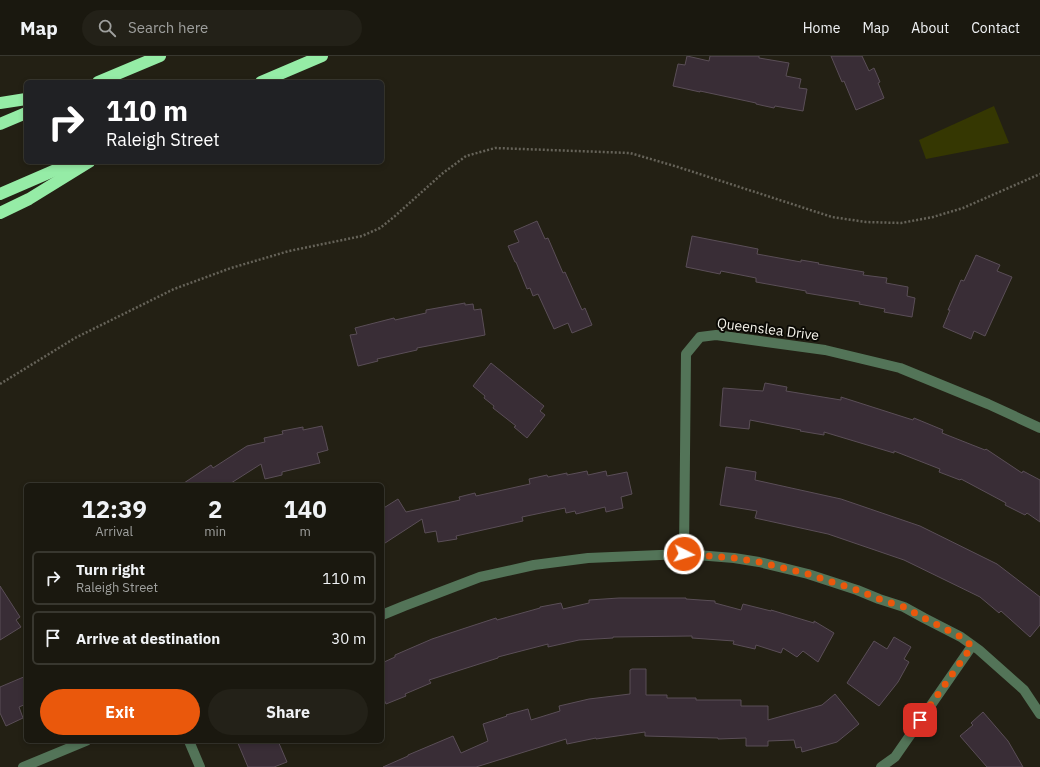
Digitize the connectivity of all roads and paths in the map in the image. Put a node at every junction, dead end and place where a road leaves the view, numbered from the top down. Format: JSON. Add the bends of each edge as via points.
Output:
{"nodes":[{"id":1,"x":160,"y":56,"type":"edge"},
{"id":2,"x":322,"y":56,"type":"edge"},
{"id":3,"x":103,"y":80,"type":"edge"},
{"id":4,"x":266,"y":80,"type":"edge"},
{"id":5,"x":24,"y":99,"type":"edge"},
{"id":6,"x":0,"y":103,"type":"edge"},
{"id":7,"x":24,"y":114,"type":"edge"},
{"id":8,"x":0,"y":124,"type":"edge"},
{"id":9,"x":69,"y":164,"type":"edge"},
{"id":10,"x":87,"y":164,"type":"edge"},
{"id":11,"x":1040,"y":174,"type":"edge"},
{"id":12,"x":0,"y":194,"type":"edge"},
{"id":13,"x":0,"y":213,"type":"edge"},
{"id":14,"x":0,"y":384,"type":"edge"},
{"id":15,"x":1040,"y":428,"type":"edge"},
{"id":16,"x":684,"y":554,"type":"junction"},
{"id":17,"x":384,"y":614,"type":"edge"},
{"id":18,"x":972,"y":646,"type":"junction"},
{"id":19,"x":1040,"y":714,"type":"edge"},
{"id":20,"x":81,"y":743,"type":"edge"},
{"id":21,"x":190,"y":743,"type":"edge"},
{"id":22,"x":23,"y":767,"type":"edge"},
{"id":23,"x":200,"y":767,"type":"edge"},
{"id":24,"x":881,"y":767,"type":"edge"}],
"edges":[{"from":1,"to":3,"type":"highway"},
{"from":2,"to":4,"type":"highway"},
{"from":5,"to":6,"type":"highway"},
{"from":7,"to":8,"type":"highway"},
{"from":9,"to":12,"type":"highway"},
{"from":10,"to":13,"type":"highway","via":[[29,199]]},
{"from":11,"to":14,"type":"path","via":[[963,208],[933,217],[901,223],[866,222],[832,218],[678,166],[630,153],[495,148],[466,156],[380,228],[362,236],[289,251],[174,288],[75,338]]},
{"from":15,"to":16,"type":"street","name":"Queenslea Drive","via":[[900,368],[825,350],[716,335],[700,338],[686,354]]},
{"from":16,"to":17,"type":"street","via":[[588,558],[534,565],[480,577]]},
{"from":16,"to":18,"type":"street","via":[[759,562],[808,574],[904,607],[961,637]]},
{"from":18,"to":19,"type":"street","via":[[1024,690]]},
{"from":18,"to":24,"type":"street","via":[[895,757]]},
{"from":20,"to":22,"type":"street"},
{"from":21,"to":23,"type":"street"}]}
